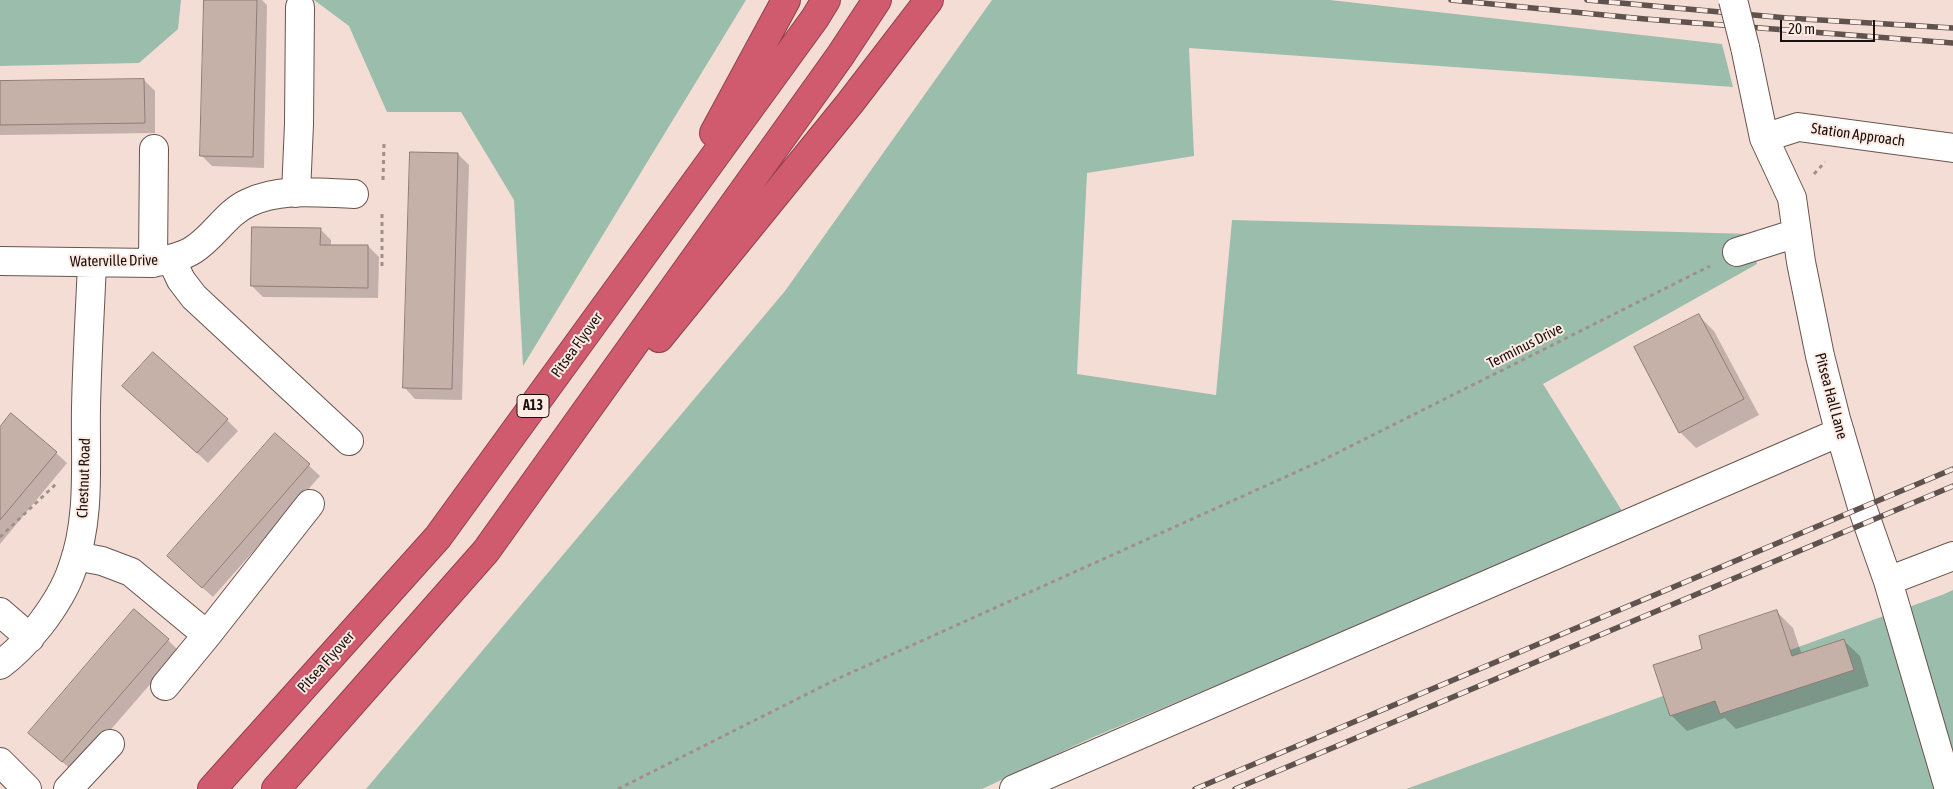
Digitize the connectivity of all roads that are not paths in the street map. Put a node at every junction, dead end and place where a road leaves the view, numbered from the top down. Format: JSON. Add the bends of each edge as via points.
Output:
{"nodes":[{"id":1,"x":786,"y":0,"type":"edge"},
{"id":2,"x":826,"y":0,"type":"edge"},
{"id":3,"x":877,"y":0,"type":"edge"},
{"id":4,"x":929,"y":0,"type":"edge"},
{"id":5,"x":1733,"y":0,"type":"edge"},
{"id":6,"x":300,"y":7,"type":"dead end"},
{"id":7,"x":1764,"y":138,"type":"junction"},
{"id":8,"x":1953,"y":148,"type":"edge"},
{"id":9,"x":154,"y":149,"type":"dead end"},
{"id":10,"x":296,"y":193,"type":"junction"},
{"id":11,"x":354,"y":194,"type":"dead end"},
{"id":12,"x":665,"y":224,"type":"junction"},
{"id":13,"x":1797,"y":232,"type":"junction"},
{"id":14,"x":1737,"y":252,"type":"road end"},
{"id":15,"x":0,"y":261,"type":"edge"},
{"id":16,"x":162,"y":261,"type":"junction"},
{"id":17,"x":92,"y":263,"type":"junction"},
{"id":18,"x":1840,"y":432,"type":"junction"},
{"id":19,"x":349,"y":441,"type":"dead end"},
{"id":20,"x":310,"y":504,"type":"dead end"},
{"id":21,"x":486,"y":551,"type":"junction"},
{"id":22,"x":76,"y":556,"type":"junction"},
{"id":23,"x":1953,"y":556,"type":"edge"},
{"id":24,"x":1888,"y":581,"type":"junction"},
{"id":25,"x":0,"y":612,"type":"edge"},
{"id":26,"x":207,"y":634,"type":"junction"},
{"id":27,"x":30,"y":638,"type":"junction"},
{"id":28,"x":0,"y":665,"type":"edge"},
{"id":29,"x":165,"y":686,"type":"dead end"},
{"id":30,"x":110,"y":744,"type":"dead end"},
{"id":31,"x":0,"y":762,"type":"edge"},
{"id":32,"x":27,"y":789,"type":"edge"},
{"id":33,"x":68,"y":789,"type":"edge"},
{"id":34,"x":212,"y":789,"type":"edge"},
{"id":35,"x":276,"y":789,"type":"edge"},
{"id":36,"x":1014,"y":789,"type":"edge"},
{"id":37,"x":1949,"y":789,"type":"edge"}],
"edges":[{"from":1,"to":12,"type":"highway","number":"A13"},
{"from":2,"to":12,"type":"highway","name":"Pitsea Flyover","number":"A13"},
{"from":3,"to":21,"type":"highway"},
{"from":4,"to":21,"type":"highway","via":[[850,103]]},
{"from":5,"to":7,"type":"street","name":"Pitsea Hall Lane","bridge":true},
{"from":6,"to":10,"type":"street"},
{"from":7,"to":8,"type":"street","name":"Station Approach","via":[[1798,127]]},
{"from":7,"to":13,"type":"street","name":"Pitsea Hall Lane","via":[[1792,198]]},
{"from":9,"to":16,"type":"street"},
{"from":10,"to":11,"type":"street","name":"Waterville Drive"},
{"from":10,"to":16,"type":"street","name":"Waterville Drive","via":[[262,197],[247,203],[193,250]]},
{"from":12,"to":34,"type":"highway","name":"Pitsea Flyover","number":"A13","via":[[438,537]]},
{"from":13,"to":14,"type":"street"},
{"from":13,"to":18,"type":"street","name":"Pitsea Hall Lane","via":[[1820,356]]},
{"from":15,"to":17,"type":"street","name":"Waterville Drive"},
{"from":16,"to":17,"type":"street","name":"Waterville Drive"},
{"from":16,"to":19,"type":"street","via":[[194,297]]},
{"from":17,"to":22,"type":"street","name":"Chestnut Road","via":[[84,517]]},
{"from":18,"to":24,"type":"street","name":"Pitsea Hall Lane"},
{"from":18,"to":36,"type":"street"},
{"from":20,"to":26,"type":"street"},
{"from":21,"to":35,"type":"highway"},
{"from":22,"to":26,"type":"street","via":[[131,572]]},
{"from":22,"to":27,"type":"street","name":"Chestnut Road","via":[[64,589]]},
{"from":23,"to":24,"type":"street"},
{"from":24,"to":37,"type":"street","name":"Pitsea Hall Lane"},
{"from":25,"to":27,"type":"street"},
{"from":26,"to":29,"type":"street"},
{"from":27,"to":28,"type":"street","name":"Chestnut Road"},
{"from":30,"to":33,"type":"street"},
{"from":31,"to":32,"type":"street"}]}
